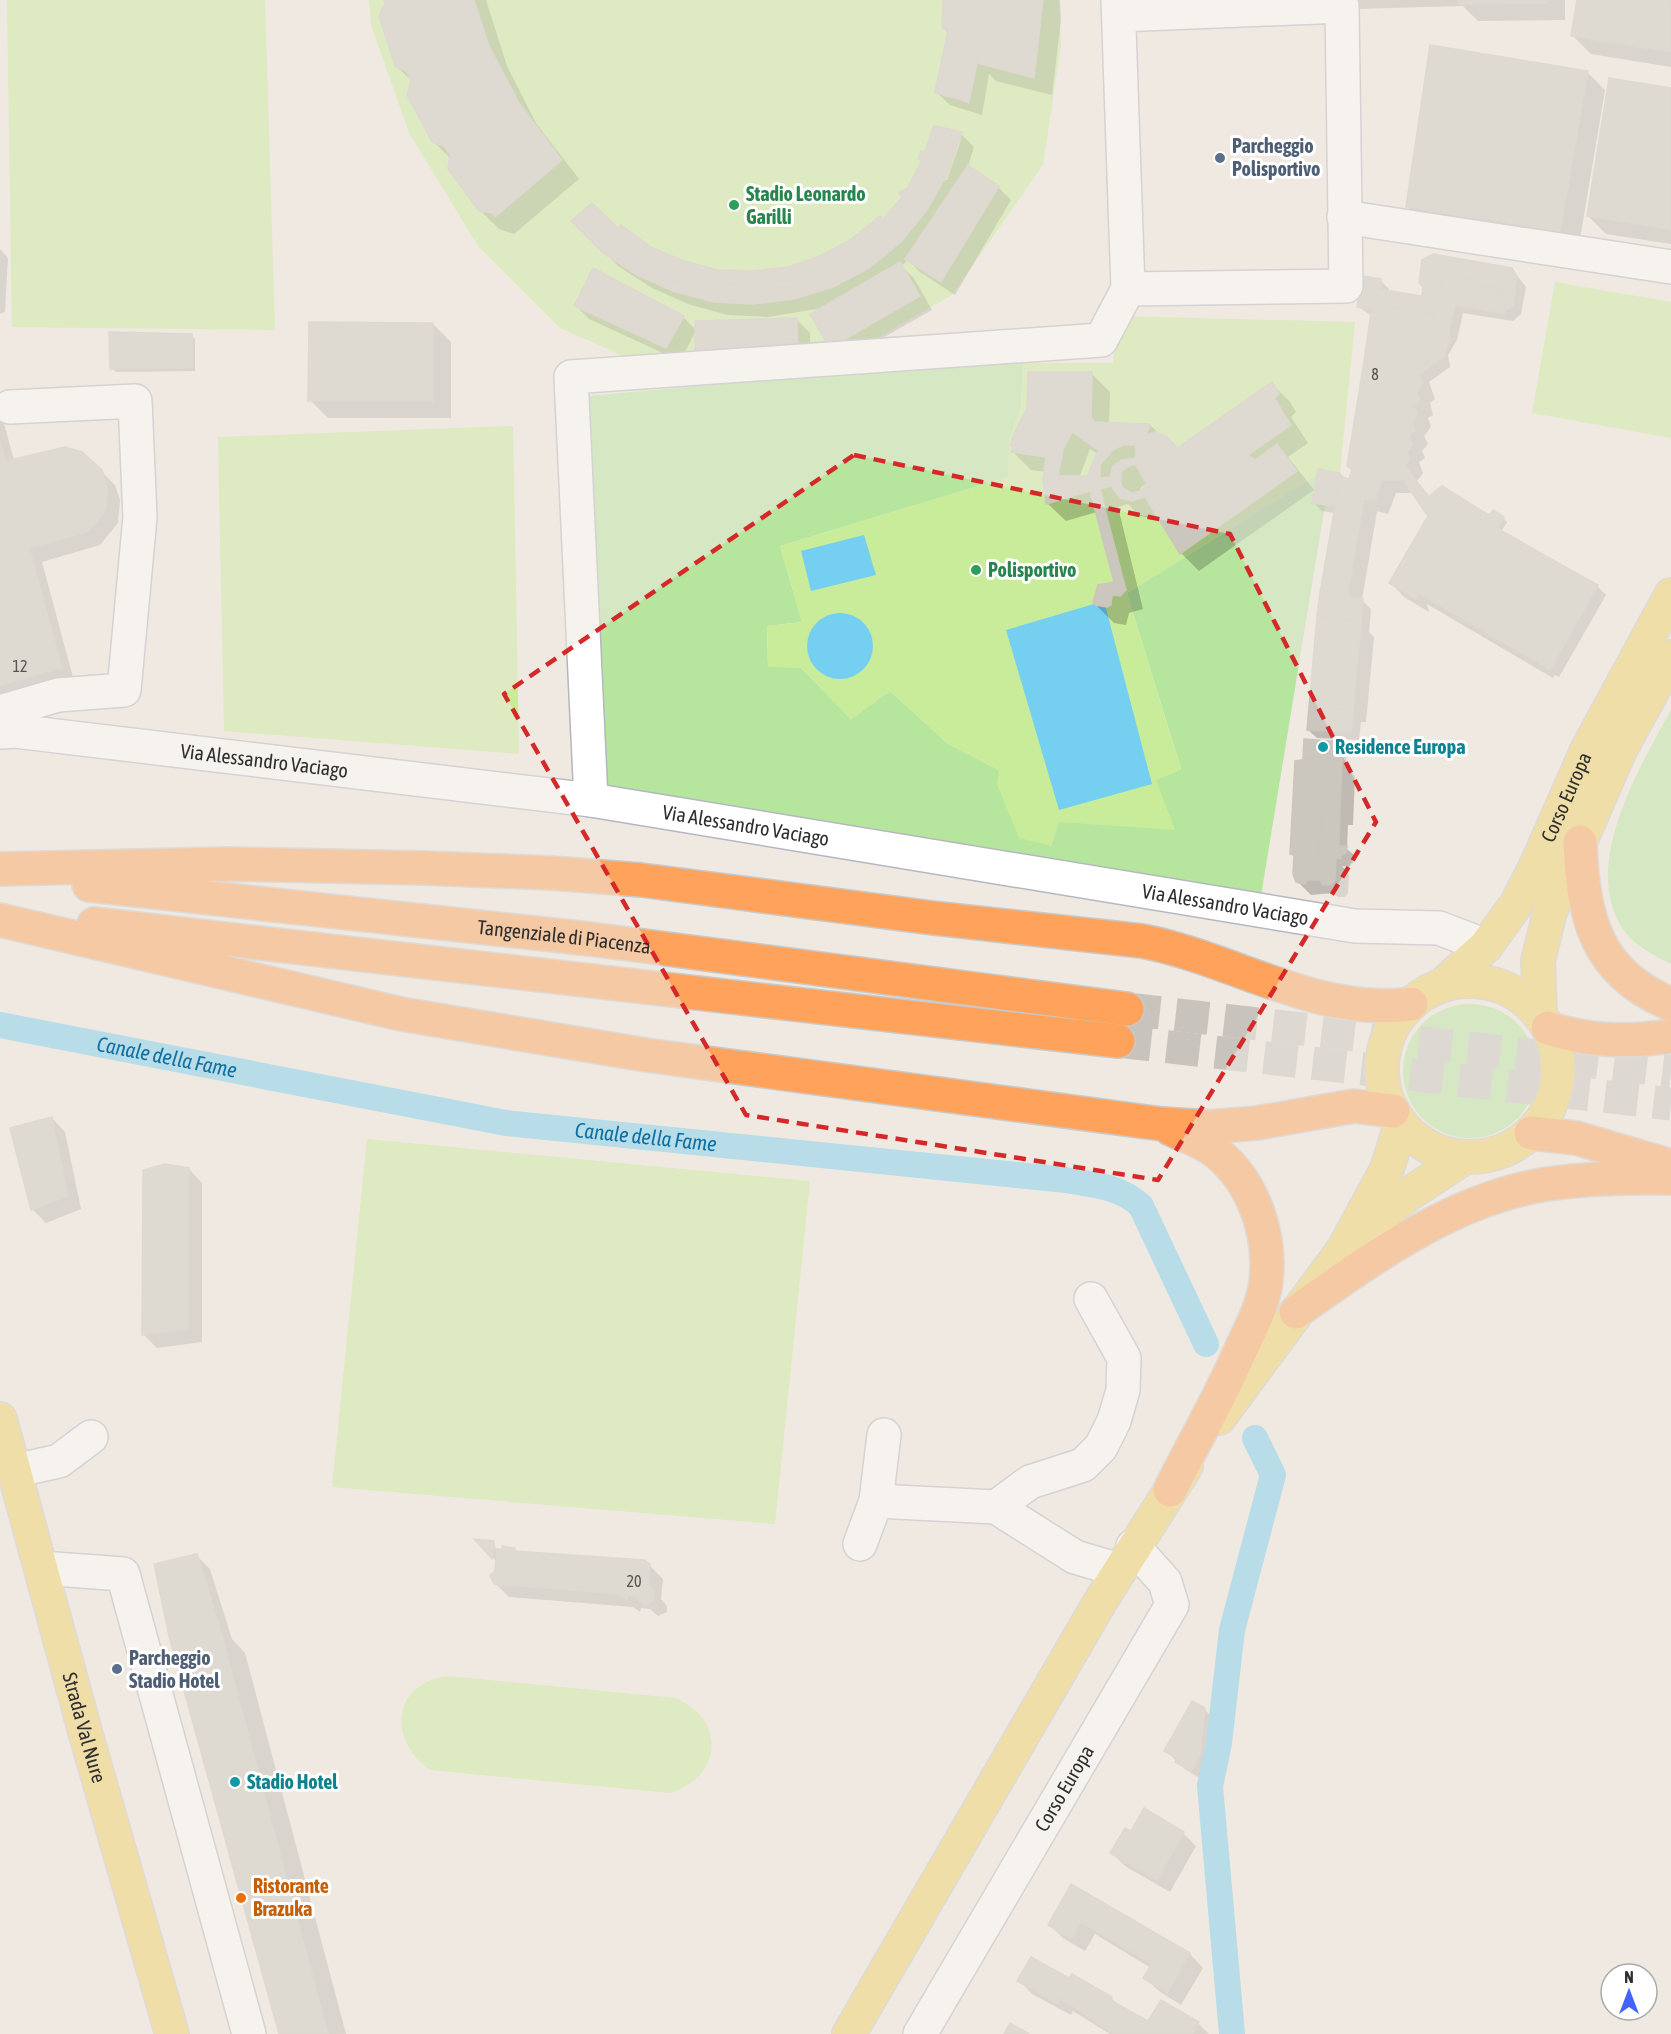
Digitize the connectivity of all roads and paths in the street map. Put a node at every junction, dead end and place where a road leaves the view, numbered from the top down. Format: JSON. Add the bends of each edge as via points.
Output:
{"nodes":[{"id":1,"x":1119,"y":8,"type":"edge"},
{"id":2,"x":1344,"y":217,"type":"junction"},
{"id":3,"x":1671,"y":267,"type":"edge"},
{"id":4,"x":1128,"y":289,"type":"junction"},
{"id":5,"x":10,"y":407,"type":"dead end"},
{"id":6,"x":1671,"y":595,"type":"edge"},
{"id":7,"x":1671,"y":657,"type":"edge"},
{"id":8,"x":0,"y":712,"type":"edge"},
{"id":9,"x":0,"y":732,"type":"edge"},
{"id":10,"x":591,"y":800,"type":"junction"},
{"id":11,"x":1580,"y":842,"type":"junction"},
{"id":12,"x":0,"y":869,"type":"edge"},
{"id":13,"x":0,"y":875,"type":"edge"},
{"id":14,"x":0,"y":914,"type":"edge"},
{"id":15,"x":0,"y":920,"type":"edge"},
{"id":16,"x":1486,"y":946,"type":"junction"},
{"id":17,"x":1441,"y":986,"type":"junction"},
{"id":18,"x":1411,"y":1004,"type":"junction"},
{"id":19,"x":1671,"y":1004,"type":"edge"},
{"id":20,"x":1127,"y":1008,"type":"tunnel mouth"},
{"id":21,"x":1544,"y":1021,"type":"junction"},
{"id":22,"x":1671,"y":1036,"type":"edge"},
{"id":23,"x":1118,"y":1041,"type":"tunnel mouth"},
{"id":24,"x":1397,"y":1117,"type":"junction"},
{"id":25,"x":1162,"y":1124,"type":"junction"},
{"id":26,"x":1531,"y":1133,"type":"junction"},
{"id":27,"x":1464,"y":1157,"type":"junction"},
{"id":28,"x":1671,"y":1166,"type":"edge"},
{"id":29,"x":1671,"y":1178,"type":"edge"},
{"id":30,"x":1343,"y":1250,"type":"junction"},
{"id":31,"x":1091,"y":1299,"type":"dead end"},
{"id":32,"x":1296,"y":1312,"type":"junction"},
{"id":33,"x":0,"y":1419,"type":"edge"},
{"id":34,"x":884,"y":1435,"type":"dead end"},
{"id":35,"x":91,"y":1437,"type":"dead end"},
{"id":36,"x":14,"y":1471,"type":"junction"},
{"id":37,"x":1170,"y":1490,"type":"junction"},
{"id":38,"x":876,"y":1501,"type":"junction"},
{"id":39,"x":996,"y":1507,"type":"junction"},
{"id":40,"x":860,"y":1544,"type":"dead end"},
{"id":41,"x":1126,"y":1558,"type":"junction"},
{"id":42,"x":40,"y":1568,"type":"junction"},
{"id":43,"x":172,"y":2034,"type":"edge"},
{"id":44,"x":249,"y":2034,"type":"edge"},
{"id":45,"x":849,"y":2034,"type":"edge"},
{"id":46,"x":920,"y":2034,"type":"edge"}],
"edges":[{"from":1,"to":2,"type":"street","via":[[1342,6]]},
{"from":1,"to":4,"type":"street"},
{"from":2,"to":3,"type":"street"},
{"from":2,"to":4,"type":"street","via":[[1346,286]]},
{"from":4,"to":10,"type":"street","via":[[1101,340],[571,377]]},
{"from":5,"to":8,"type":"street","via":[[135,401],[140,517],[124,690],[58,695]]},
{"from":6,"to":16,"type":"main road","name":"Corso Europa","via":[[1587,750],[1521,894]]},
{"from":7,"to":11,"type":"main road","name":"Corso Europa","via":[[1619,752]]},
{"from":9,"to":10,"type":"street","name":"Via Alessandro Vaciago"},
{"from":10,"to":16,"type":"street","name":"Via Alessandro Vaciago","via":[[1355,926],[1439,928]]},
{"from":11,"to":19,"type":"highway","via":[[1588,917],[1598,942],[1626,977],[1646,994]]},
{"from":11,"to":21,"type":"main road","name":"Corso Europa","via":[[1550,912],[1538,961]]},
{"from":12,"to":18,"type":"highway","via":[[227,864],[423,867],[641,880],[1143,941],[1177,948],[1303,993],[1362,1006]]},
{"from":13,"to":20,"type":"highway","name":"Tangenziale di Piacenza","via":[[590,939]]},
{"from":14,"to":23,"type":"highway","name":"Tangenziale di Piacenza"},
{"from":15,"to":25,"type":"highway","via":[[400,1014],[646,1055]]},
{"from":16,"to":17,"type":"main road","name":"Corso Europa"},
{"from":17,"to":18,"type":"main road"},
{"from":17,"to":21,"type":"main road","via":[[1485,982],[1515,994]]},
{"from":18,"to":24,"type":"main road","via":[[1393,1026],[1383,1054],[1383,1083]]},
{"from":21,"to":22,"type":"highway","via":[[1588,1039],[1638,1041]]},
{"from":21,"to":26,"type":"main road","via":[[1558,1054],[1558,1083],[1549,1111]]},
{"from":24,"to":25,"type":"highway","via":[[1354,1106],[1257,1123],[1209,1127]]},
{"from":24,"to":27,"type":"main road","via":[[1419,1141]]},
{"from":24,"to":30,"type":"main road","via":[[1387,1169]]},
{"from":25,"to":37,"type":"highway","via":[[1215,1152],[1246,1188],[1257,1209],[1267,1259],[1259,1311]]},
{"from":26,"to":27,"type":"main road","via":[[1512,1147],[1489,1155]]},
{"from":26,"to":28,"type":"highway","via":[[1576,1138]]},
{"from":27,"to":30,"type":"main road","via":[[1383,1213]]},
{"from":29,"to":32,"type":"highway","via":[[1615,1177],[1546,1184],[1485,1202],[1407,1238],[1361,1265]]},
{"from":30,"to":32,"type":"main road"},
{"from":31,"to":39,"type":"street","via":[[1124,1358],[1123,1390],[1114,1421],[1101,1447],[1083,1465],[1030,1482]]},
{"from":32,"to":37,"type":"main road"},
{"from":33,"to":36,"type":"main road","name":"Strada Val Nure"},
{"from":34,"to":38,"type":"street"},
{"from":35,"to":36,"type":"street","via":[[59,1461]]},
{"from":36,"to":42,"type":"main road","name":"Strada Val Nure"},
{"from":37,"to":41,"type":"main road"},
{"from":38,"to":39,"type":"street"},
{"from":38,"to":40,"type":"street"},
{"from":39,"to":41,"type":"street","via":[[1075,1557]]},
{"from":41,"to":45,"type":"main road"},
{"from":41,"to":46,"type":"street","name":"Corso Europa","via":[[1165,1582],[1172,1605]]},
{"from":42,"to":43,"type":"main road","name":"Strada Val Nure"},
{"from":42,"to":44,"type":"street","via":[[123,1574]]}]}
